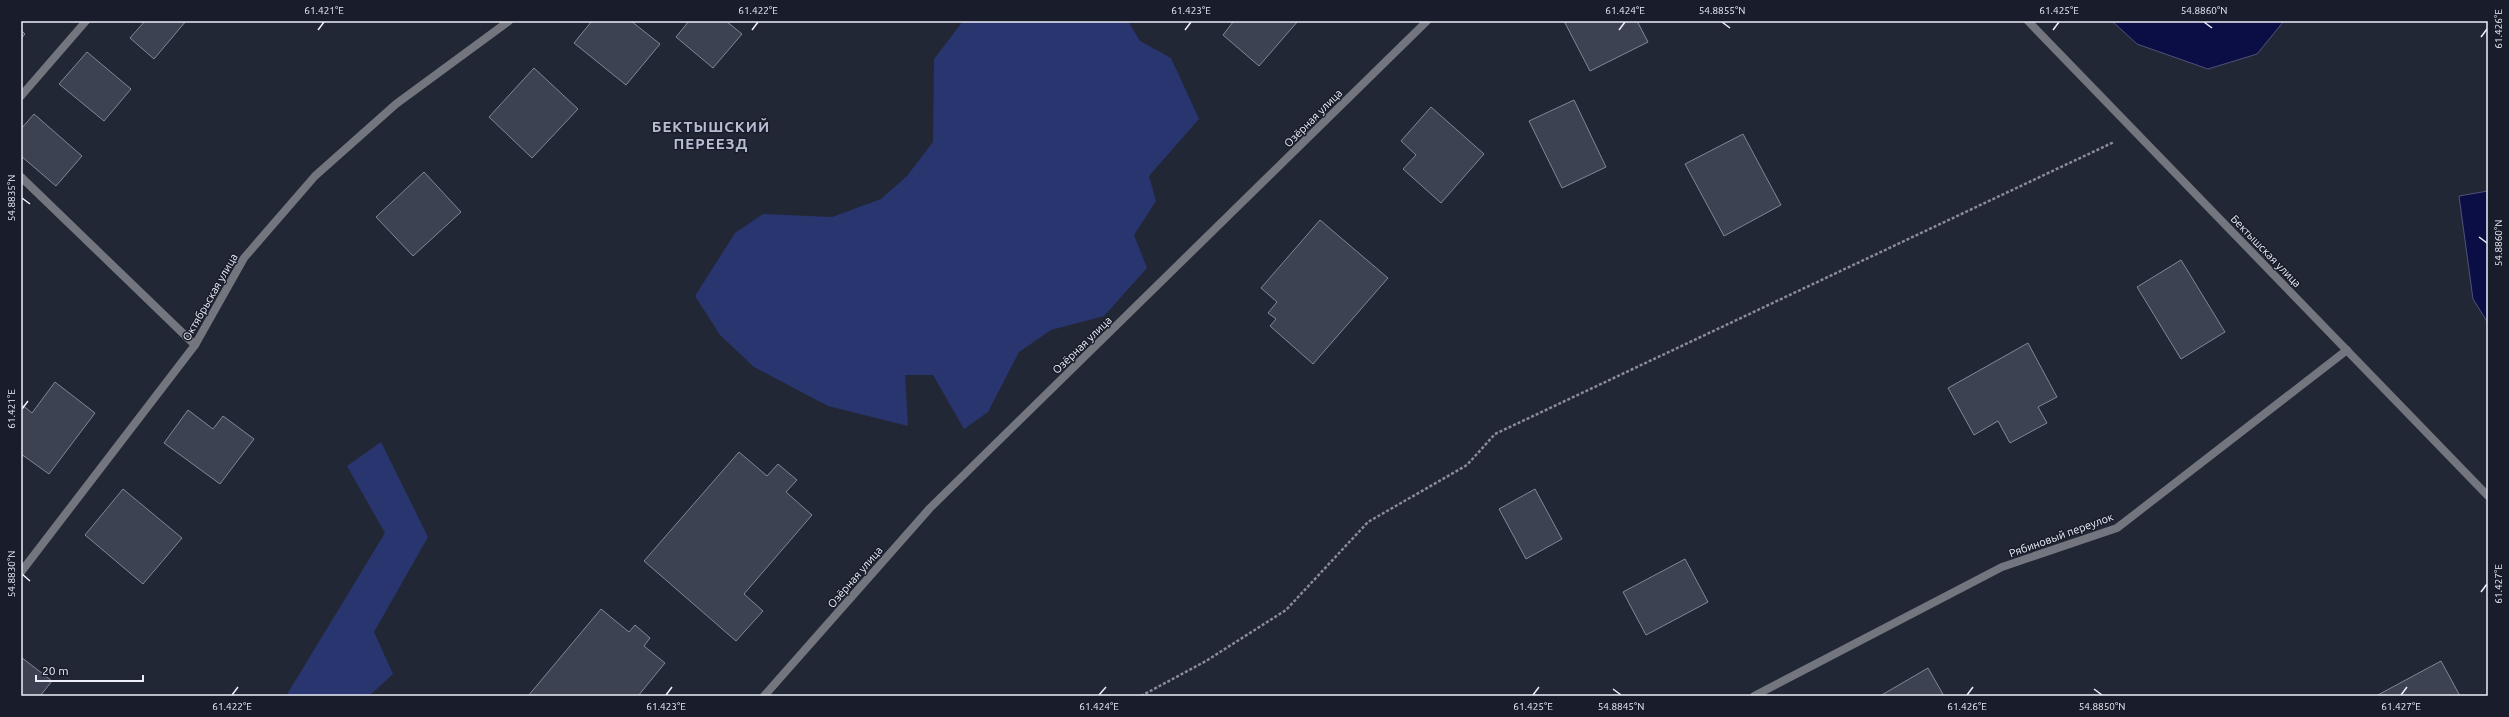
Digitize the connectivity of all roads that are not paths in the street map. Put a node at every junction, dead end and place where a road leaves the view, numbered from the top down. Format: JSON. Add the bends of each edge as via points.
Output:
{"nodes":[{"id":1,"x":86,"y":21,"type":"edge"},
{"id":2,"x":509,"y":21,"type":"edge"},
{"id":3,"x":1426,"y":21,"type":"edge"},
{"id":4,"x":2028,"y":21,"type":"edge"},
{"id":5,"x":21,"y":96,"type":"edge"},
{"id":6,"x":21,"y":178,"type":"edge"},
{"id":7,"x":195,"y":345,"type":"junction"},
{"id":8,"x":2347,"y":350,"type":"junction"},
{"id":9,"x":2488,"y":496,"type":"edge"},
{"id":10,"x":21,"y":572,"type":"edge"},
{"id":11,"x":764,"y":696,"type":"edge"},
{"id":12,"x":1754,"y":696,"type":"edge"}],
"edges":[{"from":1,"to":5,"type":"street"},
{"from":2,"to":7,"type":"street","name":"Октябрьская улица","via":[[396,104],[314,176],[244,258]]},
{"from":3,"to":11,"type":"street","name":"Озёрная улица","via":[[930,508]]},
{"from":4,"to":8,"type":"street","name":"Бектышская улица"},
{"from":6,"to":7,"type":"street"},
{"from":7,"to":10,"type":"street","name":"Октябрьская улица"},
{"from":8,"to":9,"type":"street","name":"Бектышская улица"},
{"from":8,"to":12,"type":"street","name":"Рябиновый переулок","via":[[2117,528],[2002,567]]}]}
